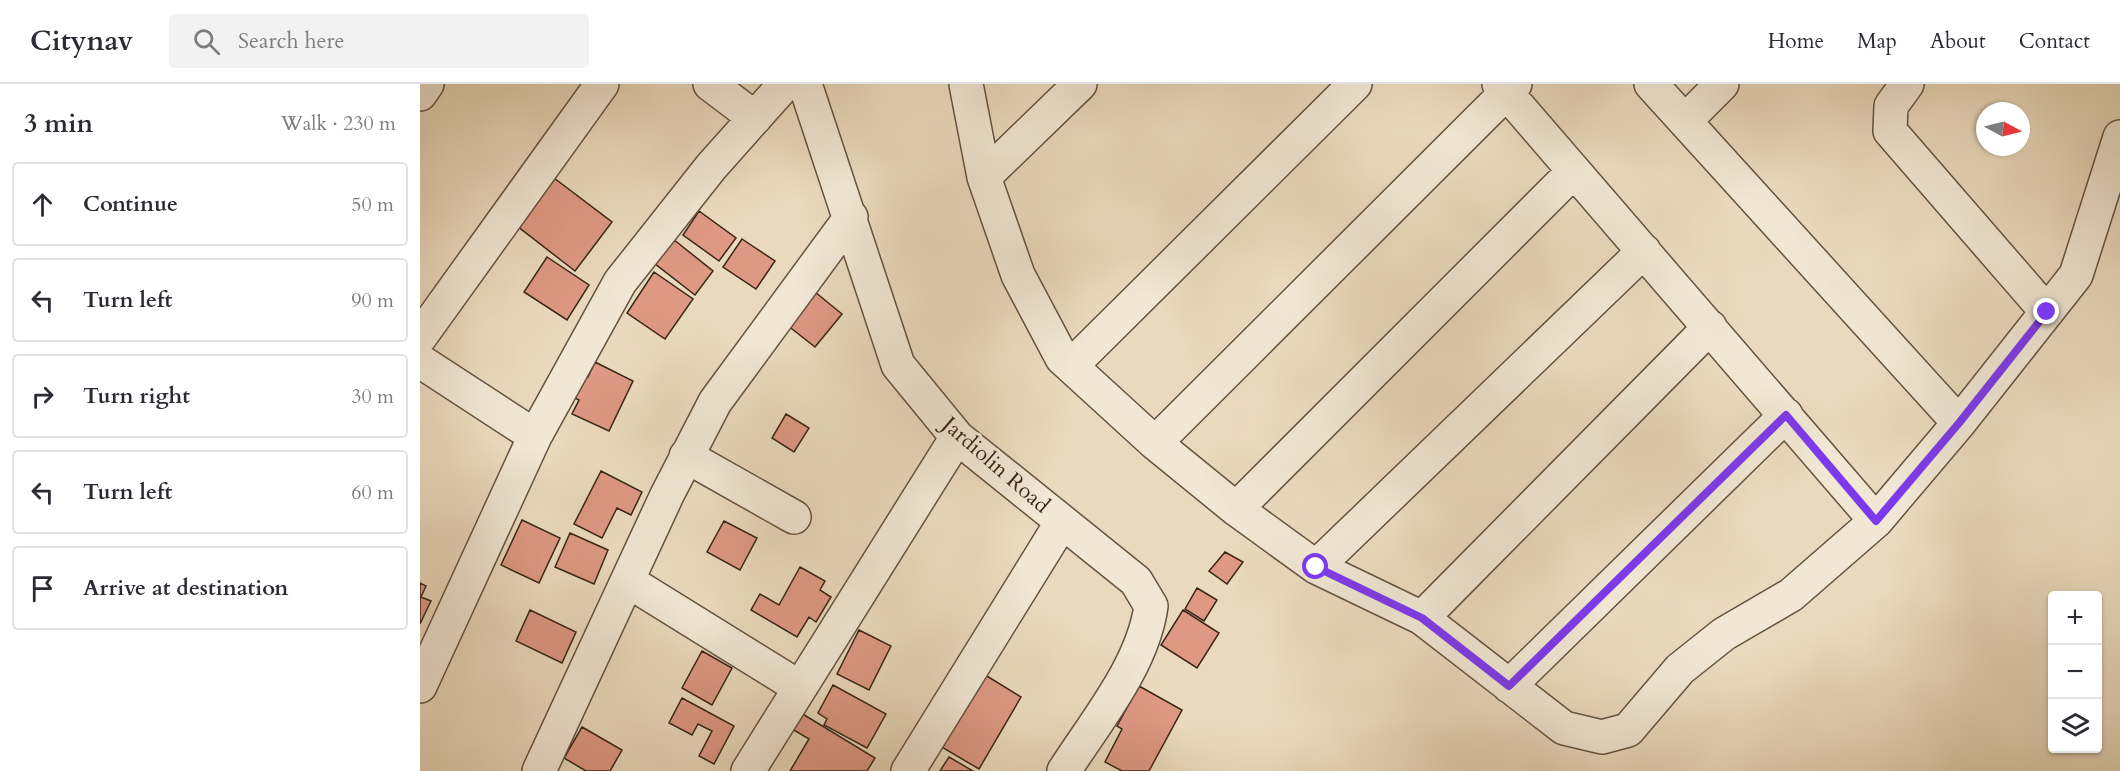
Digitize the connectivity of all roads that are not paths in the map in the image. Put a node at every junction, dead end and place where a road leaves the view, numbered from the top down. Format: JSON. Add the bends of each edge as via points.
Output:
{"nodes":[{"id":1,"x":427,"y":84,"type":"edge"},
{"id":2,"x":602,"y":84,"type":"edge"},
{"id":3,"x":710,"y":84,"type":"edge"},
{"id":4,"x":785,"y":84,"type":"edge"},
{"id":5,"x":805,"y":84,"type":"edge"},
{"id":6,"x":966,"y":84,"type":"edge"},
{"id":7,"x":1080,"y":84,"type":"edge"},
{"id":8,"x":1355,"y":84,"type":"edge"},
{"id":9,"x":1651,"y":84,"type":"edge"},
{"id":10,"x":1722,"y":84,"type":"edge"},
{"id":11,"x":1906,"y":84,"type":"edge"},
{"id":12,"x":1507,"y":87,"type":"edge"},
{"id":13,"x":420,"y":94,"type":"edge"},
{"id":14,"x":755,"y":118,"type":"junction"},
{"id":15,"x":1685,"y":122,"type":"junction"},
{"id":16,"x":2120,"y":137,"type":"edge"},
{"id":17,"x":1574,"y":171,"type":"junction"},
{"id":18,"x":984,"y":177,"type":"junction"},
{"id":19,"x":851,"y":217,"type":"junction"},
{"id":20,"x":1644,"y":251,"type":"junction"},
{"id":21,"x":2047,"y":312,"type":"junction"},
{"id":22,"x":1710,"y":327,"type":"junction"},
{"id":23,"x":420,"y":337,"type":"edge"},
{"id":24,"x":420,"y":361,"type":"edge"},
{"id":25,"x":1071,"y":366,"type":"junction"},
{"id":26,"x":1786,"y":415,"type":"junction"},
{"id":27,"x":1959,"y":423,"type":"junction"},
{"id":28,"x":535,"y":436,"type":"junction"},
{"id":29,"x":957,"y":437,"type":"junction"},
{"id":30,"x":1155,"y":443,"type":"junction"},
{"id":31,"x":686,"y":456,"type":"junction"},
{"id":32,"x":1236,"y":509,"type":"junction"},
{"id":33,"x":794,"y":517,"type":"dead end"},
{"id":34,"x":1876,"y":521,"type":"junction"},
{"id":35,"x":1062,"y":522,"type":"junction"},
{"id":36,"x":1316,"y":567,"type":"junction"},
{"id":37,"x":628,"y":581,"type":"junction"},
{"id":38,"x":1422,"y":618,"type":"junction"},
{"id":39,"x":420,"y":686,"type":"edge"},
{"id":40,"x":1509,"y":686,"type":"junction"},
{"id":41,"x":799,"y":687,"type":"junction"},
{"id":42,"x":539,"y":771,"type":"edge"},
{"id":43,"x":748,"y":771,"type":"edge"},
{"id":44,"x":908,"y":771,"type":"edge"},
{"id":45,"x":1064,"y":771,"type":"edge"}],
"edges":[{"from":1,"to":13,"type":"street"},
{"from":2,"to":23,"type":"street"},
{"from":3,"to":14,"type":"street"},
{"from":4,"to":14,"type":"street"},
{"from":5,"to":19,"type":"street","name":"Jardiolin Road"},
{"from":6,"to":18,"type":"street"},
{"from":7,"to":18,"type":"street"},
{"from":8,"to":25,"type":"street"},
{"from":9,"to":15,"type":"street"},
{"from":10,"to":15,"type":"street"},
{"from":11,"to":21,"type":"street","via":[[1892,106],[1890,131]]},
{"from":12,"to":17,"type":"street"},
{"from":12,"to":30,"type":"street"},
{"from":14,"to":28,"type":"street","via":[[711,167],[621,282]]},
{"from":15,"to":27,"type":"street"},
{"from":16,"to":21,"type":"street","via":[[2076,275]]},
{"from":17,"to":20,"type":"street"},
{"from":17,"to":32,"type":"street"},
{"from":18,"to":25,"type":"street","via":[[1018,275],[1062,358]]},
{"from":19,"to":29,"type":"street","name":"Jardiolin Road","via":[[898,366]]},
{"from":19,"to":31,"type":"street","via":[[715,402]]},
{"from":20,"to":22,"type":"street"},
{"from":20,"to":36,"type":"street"},
{"from":21,"to":27,"type":"street"},
{"from":22,"to":26,"type":"street"},
{"from":22,"to":38,"type":"street"},
{"from":24,"to":28,"type":"street"},
{"from":25,"to":30,"type":"street"},
{"from":26,"to":34,"type":"street"},
{"from":26,"to":40,"type":"street"},
{"from":27,"to":34,"type":"street"},
{"from":28,"to":39,"type":"street"},
{"from":29,"to":35,"type":"street","name":"Jardiolin Road"},
{"from":29,"to":41,"type":"street"},
{"from":30,"to":32,"type":"street"},
{"from":31,"to":33,"type":"street"},
{"from":31,"to":37,"type":"street"},
{"from":32,"to":36,"type":"street"},
{"from":34,"to":40,"type":"street","via":[[1791,595],[1724,633],[1680,669],[1628,730],[1602,738],[1564,728]]},
{"from":35,"to":44,"type":"street"},
{"from":35,"to":45,"type":"street","name":"Jardiolin Road","via":[[1136,581],[1151,606],[1140,652]]},
{"from":36,"to":38,"type":"street"},
{"from":37,"to":41,"type":"street"},
{"from":37,"to":42,"type":"street"},
{"from":38,"to":40,"type":"street"},
{"from":41,"to":43,"type":"street"}]}
